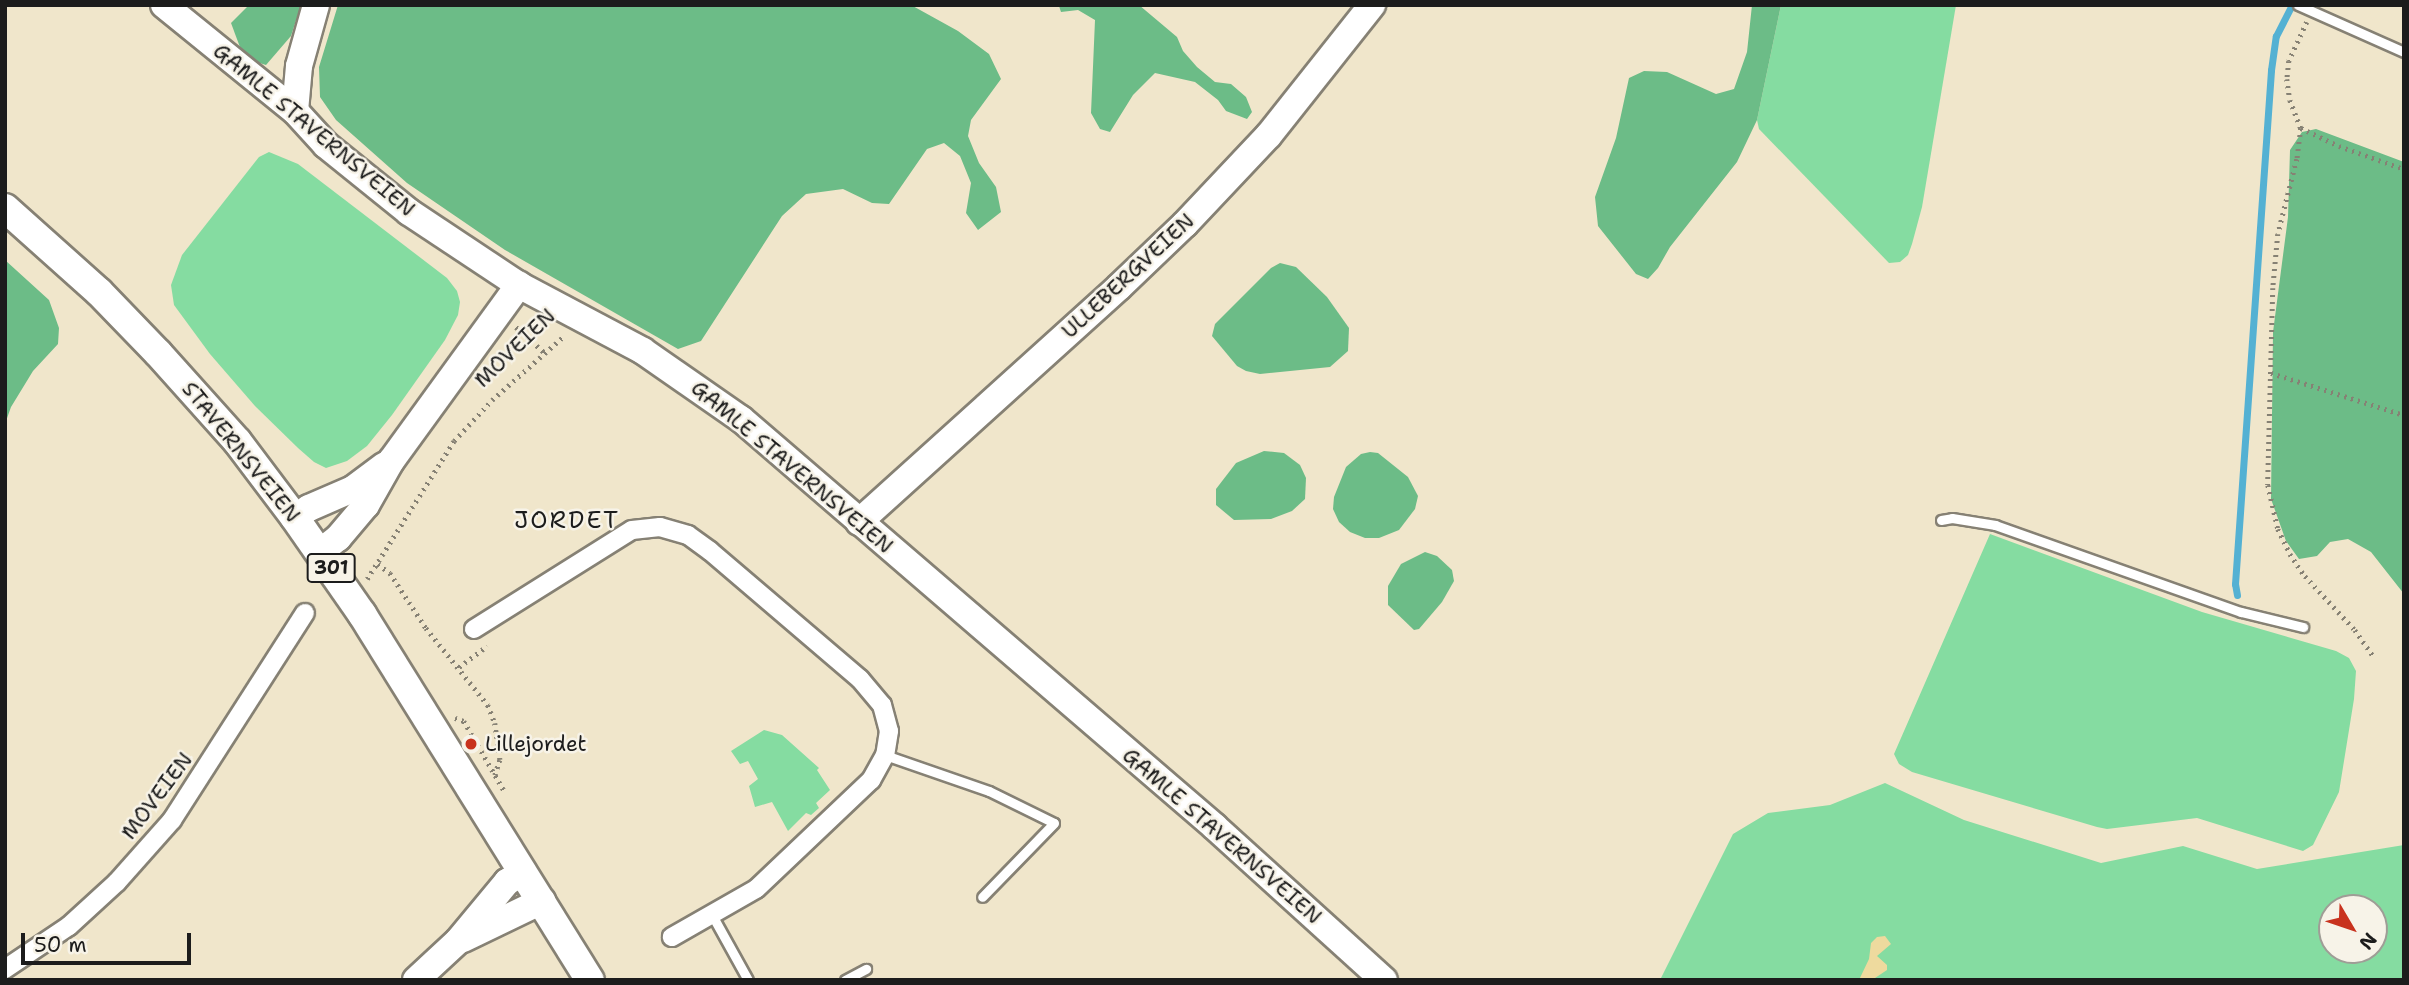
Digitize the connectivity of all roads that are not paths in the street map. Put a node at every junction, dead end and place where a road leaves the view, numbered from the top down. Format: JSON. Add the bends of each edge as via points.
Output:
{"nodes":[{"id":1,"x":164,"y":5,"type":"edge"},
{"id":2,"x":316,"y":5,"type":"edge"},
{"id":3,"x":1372,"y":5,"type":"edge"},
{"id":4,"x":2298,"y":5,"type":"edge"},
{"id":5,"x":2404,"y":52,"type":"edge"},
{"id":6,"x":295,"y":111,"type":"junction"},
{"id":7,"x":5,"y":208,"type":"edge"},
{"id":8,"x":519,"y":285,"type":"junction"},
{"id":9,"x":391,"y":461,"type":"junction"},
{"id":10,"x":295,"y":518,"type":"junction"},
{"id":11,"x":1941,"y":520,"type":"dead end"},
{"id":12,"x":859,"y":522,"type":"junction"},
{"id":13,"x":320,"y":552,"type":"junction"},
{"id":14,"x":305,"y":613,"type":"dead end"},
{"id":15,"x":2303,"y":627,"type":"dead end"},
{"id":16,"x":474,"y":629,"type":"dead end"},
{"id":17,"x":885,"y":755,"type":"junction"},
{"id":18,"x":523,"y":872,"type":"junction"},
{"id":19,"x":982,"y":897,"type":"dead end"},
{"id":20,"x":542,"y":901,"type":"junction"},
{"id":21,"x":712,"y":915,"type":"junction"},
{"id":22,"x":672,"y":937,"type":"dead end"},
{"id":23,"x":458,"y":941,"type":"junction"},
{"id":24,"x":5,"y":969,"type":"edge"},
{"id":25,"x":866,"y":969,"type":"dead end"},
{"id":26,"x":416,"y":980,"type":"edge"},
{"id":27,"x":590,"y":980,"type":"edge"},
{"id":28,"x":748,"y":980,"type":"edge"},
{"id":29,"x":845,"y":980,"type":"edge"},
{"id":30,"x":1384,"y":980,"type":"edge"}],
"edges":[{"from":1,"to":6,"type":"street","name":"GAMLE STAVERNSVEIEN"},
{"from":2,"to":6,"type":"street","via":[[299,66]]},
{"from":3,"to":12,"type":"street","name":"ULLEBERGVEIEN","via":[[1269,135],[1194,214]]},
{"from":4,"to":5,"type":"lane"},
{"from":6,"to":8,"type":"street","name":"GAMLE STAVERNSVEIEN","via":[[326,145],[409,212]]},
{"from":7,"to":10,"type":"main road","name":"STAVERNSVEIEN","number":"301","via":[[158,352],[237,442]]},
{"from":8,"to":9,"type":"street"},
{"from":8,"to":12,"type":"street","name":"GAMLE STAVERNSVEIEN","via":[[663,364],[741,419]]},
{"from":9,"to":10,"type":"street","via":[[353,489]]},
{"from":9,"to":13,"type":"street","via":[[366,505]]},
{"from":10,"to":13,"type":"main road","name":"STAVERNSVEIEN","number":"301"},
{"from":11,"to":15,"type":"lane","via":[[1995,525],[2241,612]]},
{"from":12,"to":30,"type":"street","name":"GAMLE STAVERNSVEIEN","via":[[1215,827]]},
{"from":13,"to":18,"type":"main road","name":"STAVERNSVEIEN","number":"301"},
{"from":14,"to":24,"type":"street","name":"MOVEIEN","via":[[172,820],[117,882],[69,926]]},
{"from":16,"to":17,"type":"street","via":[[632,530],[660,527],[688,535],[860,679],[882,705],[889,731]]},
{"from":17,"to":19,"type":"lane","via":[[989,791],[1054,823]]},
{"from":17,"to":21,"type":"street","via":[[871,780],[819,832],[756,889]]},
{"from":18,"to":20,"type":"main road","name":"STAVERNSVEIEN","number":"301"},
{"from":18,"to":23,"type":"street","via":[[507,882]]},
{"from":20,"to":23,"type":"street"},
{"from":20,"to":27,"type":"main road","name":"STAVERNSVEIEN","number":"301"},
{"from":21,"to":22,"type":"street"},
{"from":21,"to":28,"type":"lane"},
{"from":23,"to":26,"type":"street"},
{"from":25,"to":29,"type":"lane"}]}
